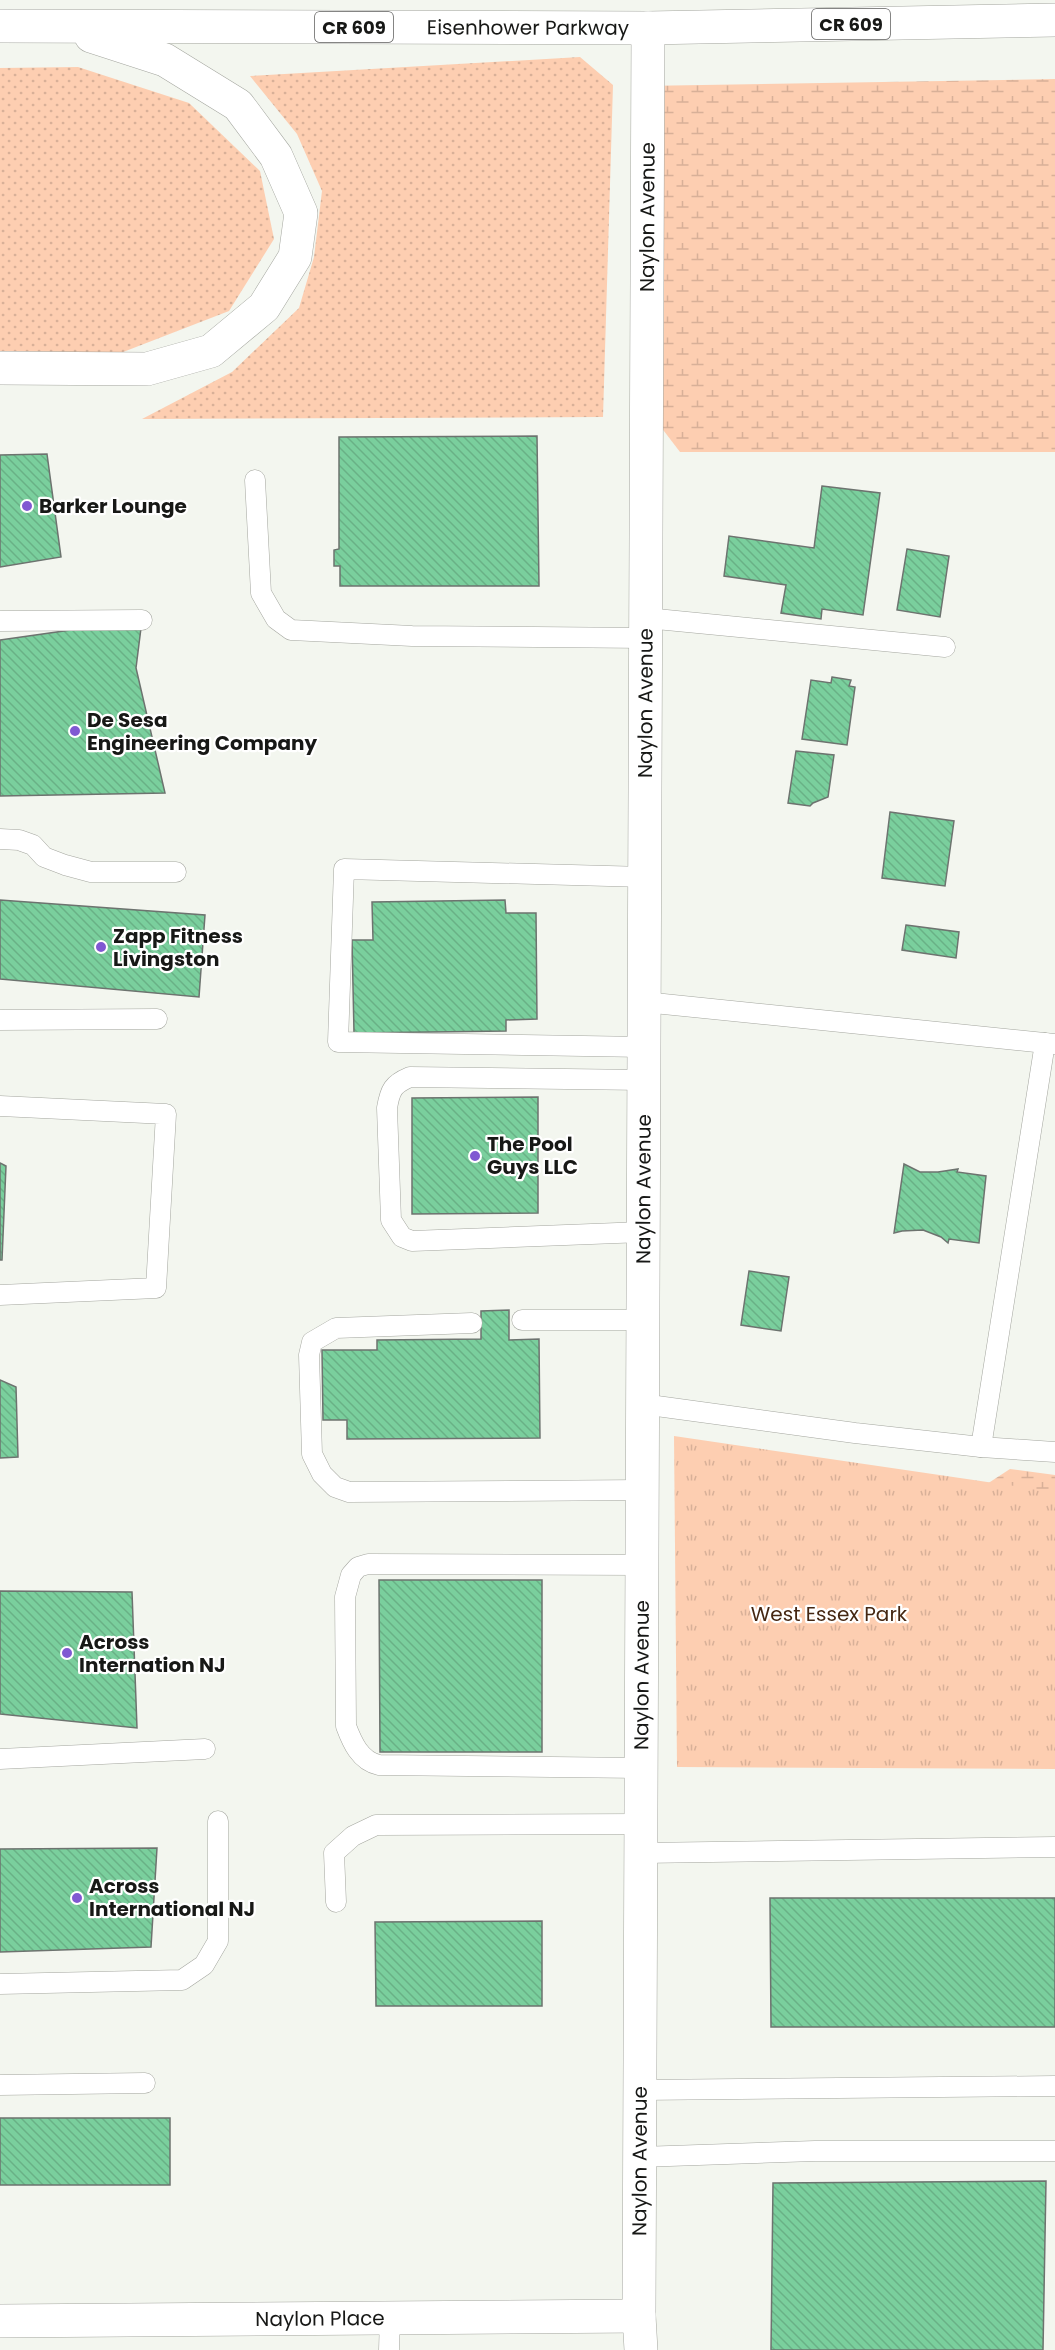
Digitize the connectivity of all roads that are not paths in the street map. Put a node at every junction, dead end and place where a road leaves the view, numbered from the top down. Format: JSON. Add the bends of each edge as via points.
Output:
{"nodes":[{"id":1,"x":1055,"y":20,"type":"edge"},
{"id":2,"x":0,"y":26,"type":"edge"},
{"id":3,"x":60,"y":26,"type":"junction"},
{"id":4,"x":648,"y":28,"type":"junction"},
{"id":5,"x":0,"y":368,"type":"edge"},
{"id":6,"x":255,"y":480,"type":"dead end"},
{"id":7,"x":142,"y":620,"type":"dead end"},
{"id":8,"x":0,"y":621,"type":"edge"},
{"id":9,"x":646,"y":628,"type":"junction"},
{"id":10,"x":945,"y":646,"type":"dead end"},
{"id":11,"x":0,"y":839,"type":"edge"},
{"id":12,"x":176,"y":872,"type":"dead end"},
{"id":13,"x":645,"y":877,"type":"junction"},
{"id":14,"x":644,"y":1002,"type":"junction"},
{"id":15,"x":157,"y":1019,"type":"dead end"},
{"id":16,"x":0,"y":1020,"type":"edge"},
{"id":17,"x":1050,"y":1043,"type":"edge"},
{"id":18,"x":644,"y":1047,"type":"junction"},
{"id":19,"x":644,"y":1080,"type":"junction"},
{"id":20,"x":0,"y":1106,"type":"edge"},
{"id":21,"x":643,"y":1232,"type":"junction"},
{"id":22,"x":0,"y":1295,"type":"edge"},
{"id":23,"x":522,"y":1320,"type":"dead end"},
{"id":24,"x":643,"y":1320,"type":"junction"},
{"id":25,"x":472,"y":1323,"type":"dead end"},
{"id":26,"x":642,"y":1404,"type":"junction"},
{"id":27,"x":981,"y":1447,"type":"junction"},
{"id":28,"x":1055,"y":1452,"type":"edge"},
{"id":29,"x":642,"y":1490,"type":"junction"},
{"id":30,"x":642,"y":1565,"type":"junction"},
{"id":31,"x":205,"y":1749,"type":"dead end"},
{"id":32,"x":0,"y":1759,"type":"edge"},
{"id":33,"x":641,"y":1768,"type":"junction"},
{"id":34,"x":218,"y":1821,"type":"dead end"},
{"id":35,"x":641,"y":1838,"type":"junction"},
{"id":36,"x":1055,"y":1847,"type":"edge"},
{"id":37,"x":336,"y":1902,"type":"dead end"},
{"id":38,"x":0,"y":1984,"type":"edge"},
{"id":39,"x":145,"y":2083,"type":"dead end"},
{"id":40,"x":0,"y":2085,"type":"edge"},
{"id":41,"x":1055,"y":2086,"type":"edge"},
{"id":42,"x":640,"y":2090,"type":"junction"},
{"id":43,"x":1055,"y":2151,"type":"edge"},
{"id":44,"x":640,"y":2157,"type":"junction"},
{"id":45,"x":639,"y":2316,"type":"junction"},
{"id":46,"x":390,"y":2318,"type":"junction"},
{"id":47,"x":0,"y":2321,"type":"edge"},
{"id":48,"x":389,"y":2350,"type":"edge"},
{"id":49,"x":641,"y":2350,"type":"edge"}],
"edges":[{"from":1,"to":4,"type":"street","name":"Eisenhower Parkway","number":"CR 609"},
{"from":2,"to":3,"type":"street","name":"Eisenhower Parkway","number":"CR 609"},
{"from":3,"to":4,"type":"street","name":"Eisenhower Parkway","number":"CR 609"},
{"from":3,"to":5,"type":"street","via":[[165,60],[238,105],[276,156],[301,213],[295,257],[264,307],[211,351],[147,369]]},
{"from":4,"to":9,"type":"street","name":"Naylon Avenue"},
{"from":6,"to":9,"type":"lane","via":[[261,593],[276,619],[291,630],[412,636]]},
{"from":7,"to":8,"type":"lane"},
{"from":9,"to":10,"type":"lane"},
{"from":9,"to":13,"type":"street","name":"Naylon Avenue"},
{"from":11,"to":12,"type":"lane","via":[[33,845],[44,857],[91,872]]},
{"from":13,"to":14,"type":"street","name":"Naylon Avenue"},
{"from":13,"to":18,"type":"lane","via":[[344,869],[338,1042]]},
{"from":14,"to":17,"type":"lane"},
{"from":14,"to":18,"type":"street","name":"Naylon Avenue"},
{"from":15,"to":16,"type":"lane"},
{"from":17,"to":27,"type":"lane"},
{"from":18,"to":19,"type":"street","name":"Naylon Avenue"},
{"from":19,"to":21,"type":"street","name":"Naylon Avenue"},
{"from":19,"to":21,"type":"lane","via":[[410,1077],[397,1082],[389,1091],[387,1108],[391,1220],[402,1237],[412,1241]]},
{"from":20,"to":22,"type":"lane","via":[[166,1114],[156,1288]]},
{"from":21,"to":24,"type":"street","name":"Naylon Avenue"},
{"from":23,"to":24,"type":"lane"},
{"from":24,"to":26,"type":"street","name":"Naylon Avenue"},
{"from":25,"to":29,"type":"lane","via":[[336,1328],[312,1342],[312,1454],[322,1474],[335,1487],[349,1492]]},
{"from":26,"to":27,"type":"lane"},
{"from":26,"to":29,"type":"street","name":"Naylon Avenue"},
{"from":27,"to":28,"type":"lane"},
{"from":29,"to":30,"type":"street","name":"Naylon Avenue"},
{"from":30,"to":33,"type":"street","name":"Naylon Avenue"},
{"from":30,"to":33,"type":"lane","via":[[368,1564],[351,1575],[345,1597],[346,1726],[351,1740],[367,1760],[379,1765]]},
{"from":31,"to":32,"type":"lane"},
{"from":33,"to":35,"type":"street","name":"Naylon Avenue"},
{"from":34,"to":38,"type":"lane","via":[[218,1941],[204,1965],[182,1980]]},
{"from":35,"to":36,"type":"lane"},
{"from":35,"to":37,"type":"lane","via":[[376,1825],[353,1836],[334,1853]]},
{"from":35,"to":42,"type":"street","name":"Naylon Avenue"},
{"from":39,"to":40,"type":"lane"},
{"from":41,"to":42,"type":"lane"},
{"from":42,"to":44,"type":"street","name":"Naylon Avenue"},
{"from":43,"to":44,"type":"lane","via":[[815,2151]]},
{"from":44,"to":45,"type":"street","name":"Naylon Avenue"},
{"from":45,"to":46,"type":"street","name":"Naylon Place"},
{"from":45,"to":49,"type":"street","name":"Naylon Avenue"},
{"from":46,"to":47,"type":"street","name":"Naylon Place"},
{"from":46,"to":48,"type":"lane"}]}
